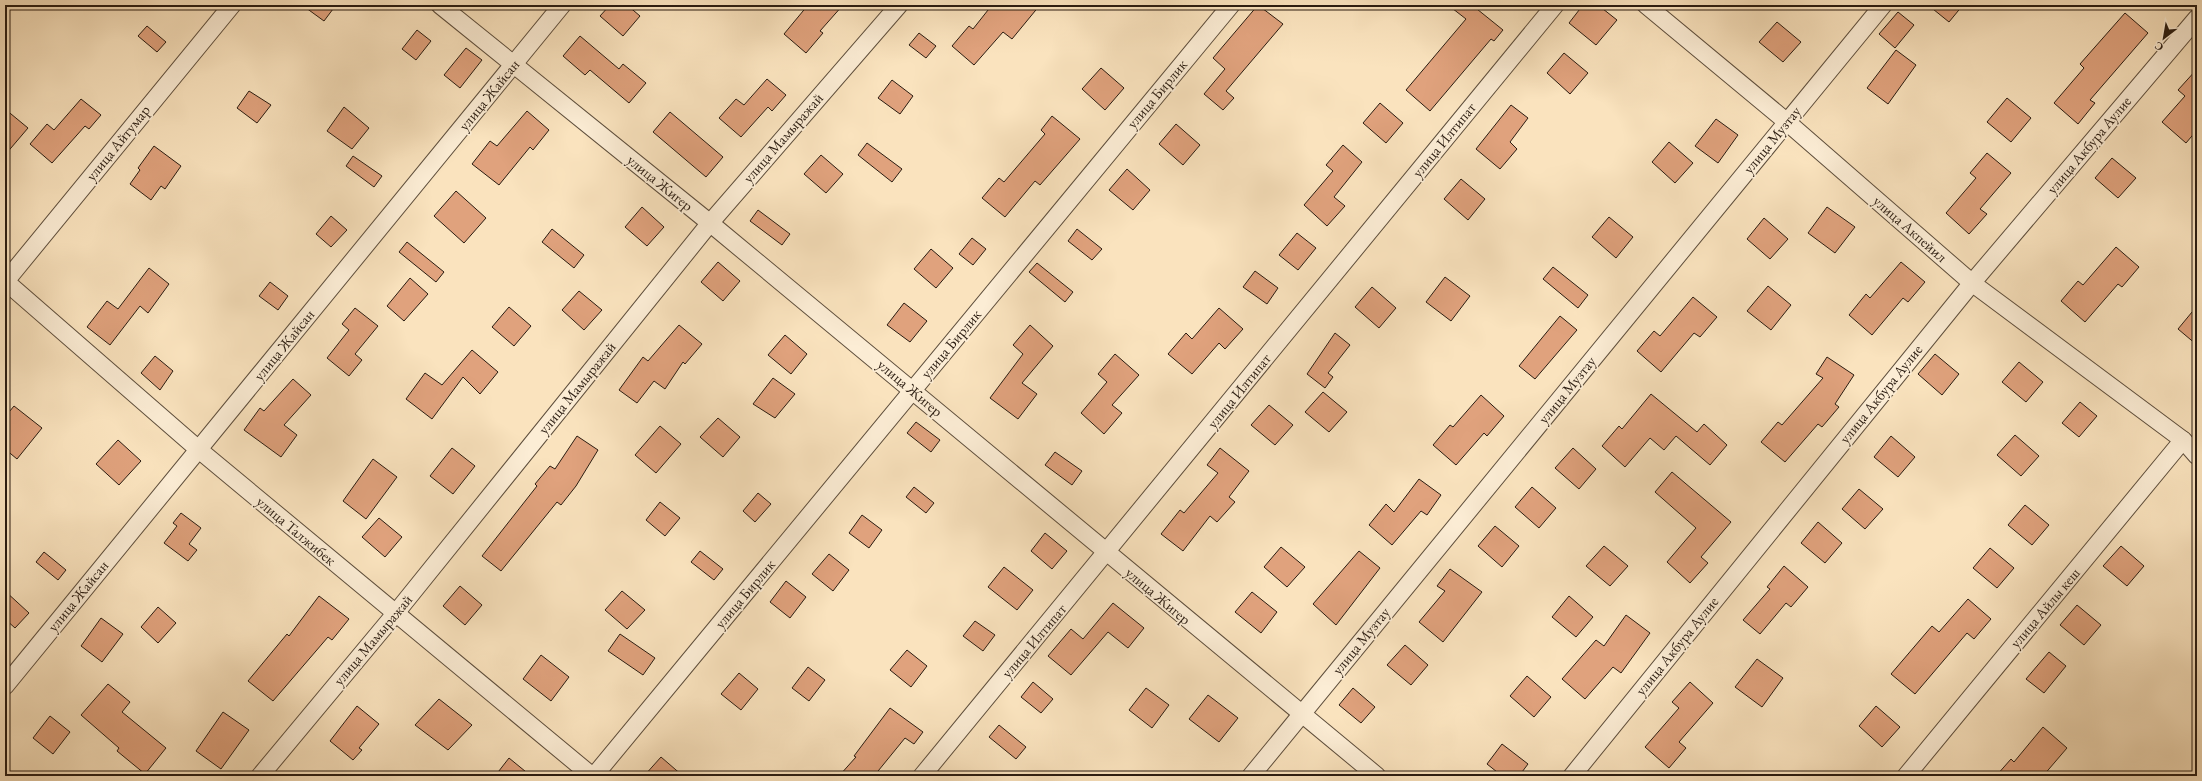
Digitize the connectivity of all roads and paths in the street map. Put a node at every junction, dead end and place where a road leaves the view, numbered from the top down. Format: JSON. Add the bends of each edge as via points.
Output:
{"nodes":[{"id":1,"x":232,"y":5,"type":"edge"},
{"id":2,"x":440,"y":5,"type":"edge"},
{"id":3,"x":562,"y":5,"type":"edge"},
{"id":4,"x":899,"y":5,"type":"edge"},
{"id":5,"x":1231,"y":5,"type":"edge"},
{"id":6,"x":1555,"y":5,"type":"edge"},
{"id":7,"x":1646,"y":5,"type":"edge"},
{"id":8,"x":1883,"y":5,"type":"edge"},
{"id":9,"x":2197,"y":18,"type":"edge"},
{"id":10,"x":513,"y":65,"type":"junction"},
{"id":11,"x":1787,"y":122,"type":"junction"},
{"id":12,"x":710,"y":223,"type":"junction"},
{"id":13,"x":5,"y":282,"type":"edge"},
{"id":14,"x":1972,"y":283,"type":"junction"},
{"id":15,"x":913,"y":390,"type":"junction"},
{"id":16,"x":2183,"y":440,"type":"junction"},
{"id":17,"x":198,"y":449,"type":"junction"},
{"id":18,"x":2197,"y":456,"type":"edge"},
{"id":19,"x":1106,"y":553,"type":"junction"},
{"id":20,"x":395,"y":614,"type":"junction"},
{"id":21,"x":5,"y":686,"type":"edge"},
{"id":22,"x":1301,"y":714,"type":"junction"},
{"id":23,"x":260,"y":776,"type":"edge"},
{"id":24,"x":593,"y":776,"type":"edge"},
{"id":25,"x":922,"y":776,"type":"edge"},
{"id":26,"x":1251,"y":776,"type":"edge"},
{"id":27,"x":1376,"y":776,"type":"edge"},
{"id":28,"x":1572,"y":776,"type":"edge"},
{"id":29,"x":1906,"y":776,"type":"edge"}],
"edges":[{"from":1,"to":13,"type":"street","name":"улица Айтумар"},
{"from":2,"to":10,"type":"street","name":"улица Жигер"},
{"from":3,"to":10,"type":"street","name":"улица Жайсан"},
{"from":4,"to":12,"type":"street","name":"улица Мамыражай"},
{"from":5,"to":15,"type":"street","name":"улица Бирлик"},
{"from":6,"to":19,"type":"street","name":"улица Илтипат"},
{"from":7,"to":11,"type":"street","name":"улица Акпейил"},
{"from":8,"to":11,"type":"street","name":"улица Музтау"},
{"from":9,"to":14,"type":"street","name":"улица Акбура Аулие"},
{"from":10,"to":12,"type":"street","name":"улица Жигер"},
{"from":10,"to":17,"type":"street","name":"улица Жайсан"},
{"from":11,"to":14,"type":"street","name":"улица Акпейил"},
{"from":11,"to":22,"type":"street","name":"улица Музтау"},
{"from":12,"to":15,"type":"street","name":"улица Жигер"},
{"from":12,"to":20,"type":"street","name":"улица Мамыражай"},
{"from":13,"to":17,"type":"street","name":"улица Талжибек"},
{"from":14,"to":16,"type":"street","name":"улица Акпейил"},
{"from":14,"to":28,"type":"street","name":"улица Акбура Аулие"},
{"from":15,"to":19,"type":"street","name":"улица Жигер"},
{"from":15,"to":24,"type":"street","name":"улица Бирлик"},
{"from":16,"to":18,"type":"street","name":"улица Акпейил"},
{"from":16,"to":29,"type":"street","name":"улица Айлы кеш"},
{"from":17,"to":20,"type":"street","name":"улица Талжибек"},
{"from":17,"to":21,"type":"street","name":"улица Жайсан"},
{"from":19,"to":22,"type":"street","name":"улица Жигер"},
{"from":19,"to":25,"type":"street","name":"улица Илтипат"},
{"from":20,"to":23,"type":"street","name":"улица Мамыражай"},
{"from":20,"to":24,"type":"street","name":"улица Талжибек"},
{"from":22,"to":26,"type":"street","name":"улица Музтау"},
{"from":22,"to":27,"type":"street","name":"улица Жигер"}]}
